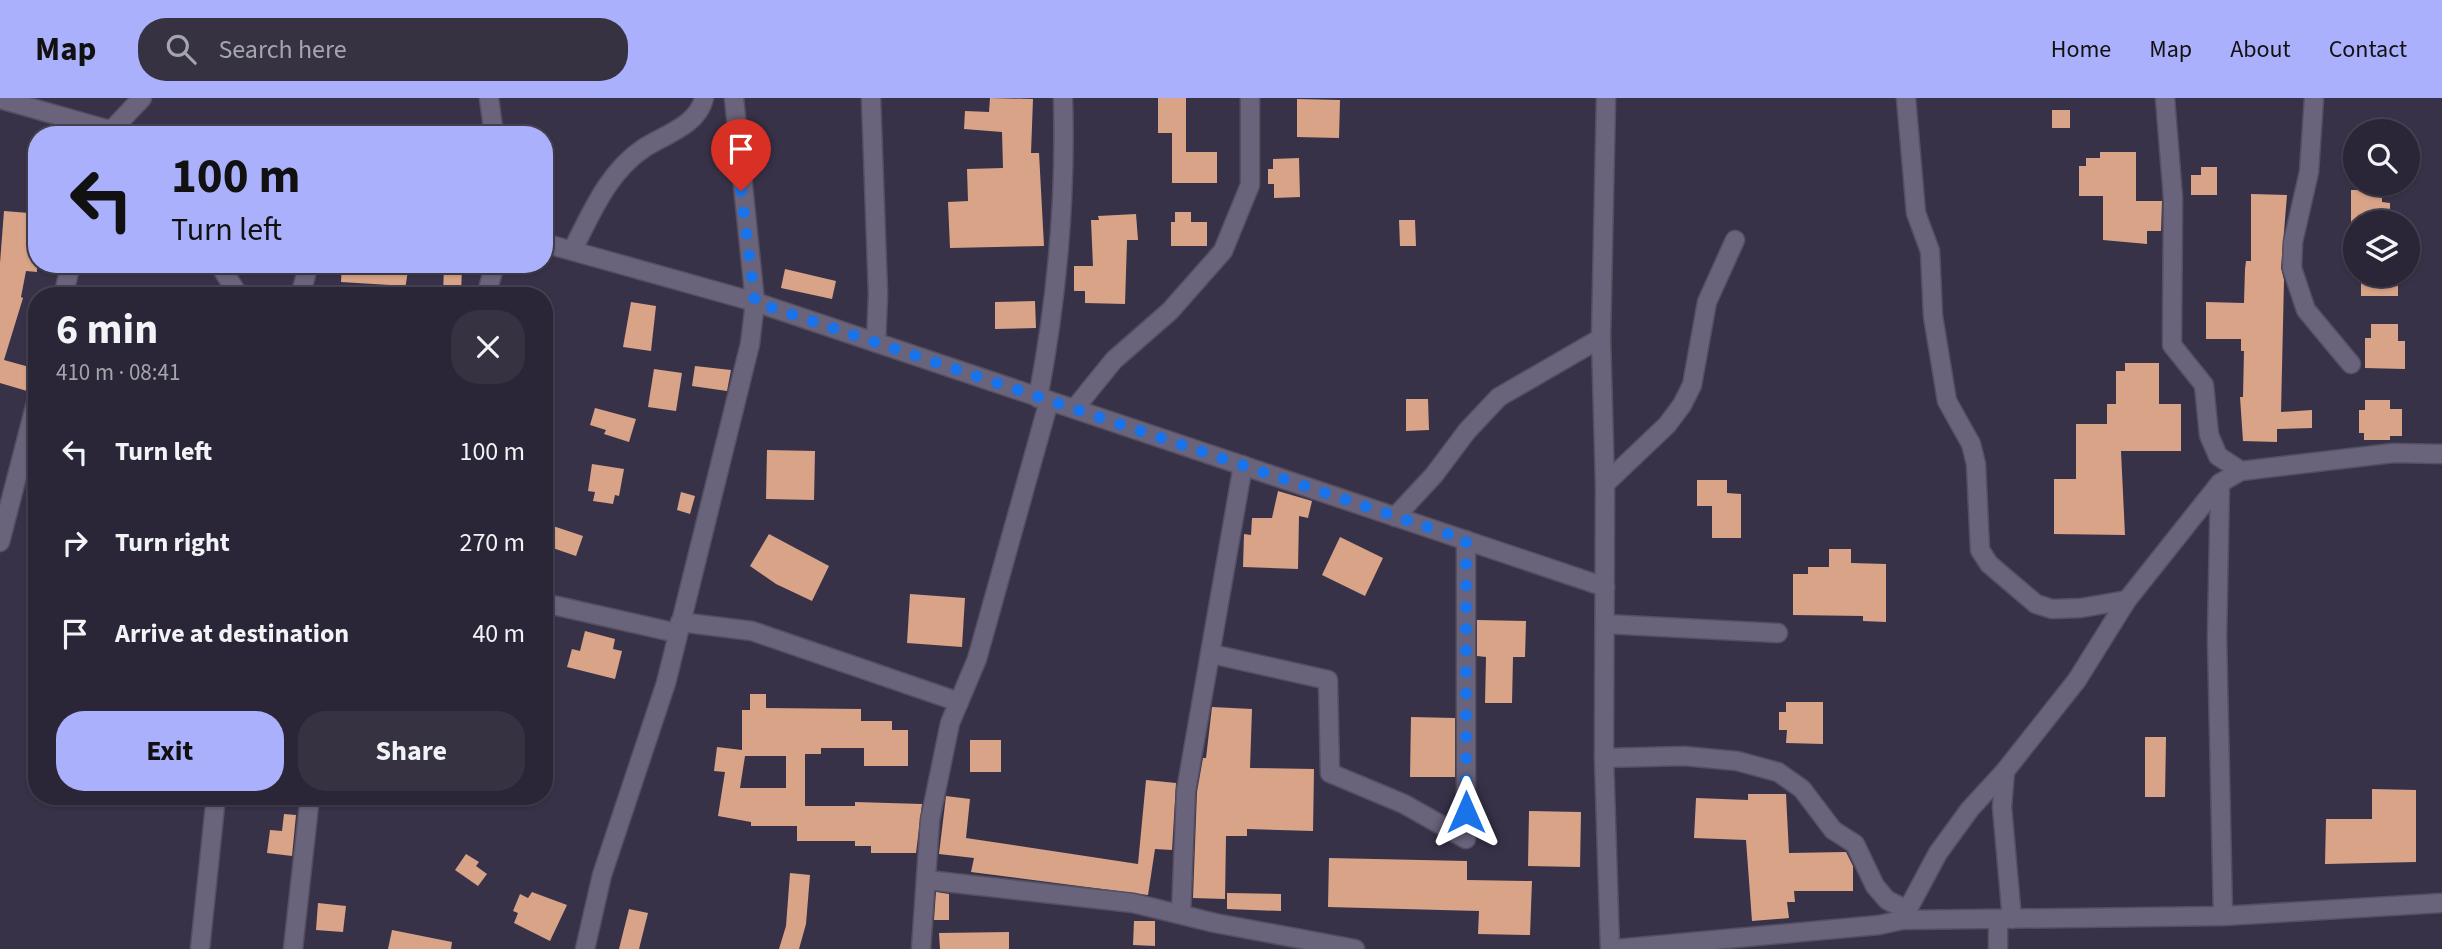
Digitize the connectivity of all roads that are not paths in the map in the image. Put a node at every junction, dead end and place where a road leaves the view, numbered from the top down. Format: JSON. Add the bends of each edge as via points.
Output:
{"nodes":[{"id":1,"x":142,"y":98,"type":"edge"},
{"id":2,"x":489,"y":98,"type":"edge"},
{"id":3,"x":704,"y":98,"type":"edge"},
{"id":4,"x":734,"y":98,"type":"edge"},
{"id":5,"x":871,"y":98,"type":"edge"},
{"id":6,"x":1063,"y":98,"type":"edge"},
{"id":7,"x":1250,"y":98,"type":"edge"},
{"id":8,"x":1605,"y":98,"type":"edge"},
{"id":9,"x":1906,"y":98,"type":"edge"},
{"id":10,"x":2165,"y":98,"type":"edge"},
{"id":11,"x":2314,"y":98,"type":"edge"},
{"id":12,"x":0,"y":99,"type":"edge"},
{"id":13,"x":84,"y":126,"type":"edge"},
{"id":14,"x":103,"y":126,"type":"edge"},
{"id":15,"x":493,"y":126,"type":"edge"},
{"id":16,"x":1735,"y":240,"type":"dead end"},
{"id":17,"x":553,"y":245,"type":"edge"},
{"id":18,"x":573,"y":250,"type":"junction"},
{"id":19,"x":755,"y":302,"type":"junction"},
{"id":20,"x":1601,"y":338,"type":"junction"},
{"id":21,"x":876,"y":343,"type":"junction"},
{"id":22,"x":2351,"y":364,"type":"dead end"},
{"id":23,"x":1044,"y":400,"type":"junction"},
{"id":24,"x":1075,"y":408,"type":"junction"},
{"id":25,"x":28,"y":434,"type":"edge"},
{"id":26,"x":2442,"y":454,"type":"edge"},
{"id":27,"x":1243,"y":465,"type":"junction"},
{"id":28,"x":2241,"y":471,"type":"junction"},
{"id":29,"x":2220,"y":483,"type":"junction"},
{"id":30,"x":1605,"y":484,"type":"junction"},
{"id":31,"x":1395,"y":517,"type":"junction"},
{"id":32,"x":1466,"y":540,"type":"junction"},
{"id":33,"x":0,"y":542,"type":"edge"},
{"id":34,"x":1605,"y":587,"type":"junction"},
{"id":35,"x":2127,"y":600,"type":"junction"},
{"id":36,"x":553,"y":605,"type":"edge"},
{"id":37,"x":1605,"y":624,"type":"junction"},
{"id":38,"x":678,"y":628,"type":"junction"},
{"id":39,"x":1777,"y":633,"type":"dead end"},
{"id":40,"x":1212,"y":654,"type":"junction"},
{"id":41,"x":959,"y":702,"type":"junction"},
{"id":42,"x":1604,"y":758,"type":"junction"},
{"id":43,"x":2005,"y":771,"type":"junction"},
{"id":44,"x":215,"y":805,"type":"edge"},
{"id":45,"x":309,"y":805,"type":"edge"},
{"id":46,"x":927,"y":880,"type":"junction"},
{"id":47,"x":2442,"y":903,"type":"edge"},
{"id":48,"x":1181,"y":914,"type":"junction"},
{"id":49,"x":1905,"y":915,"type":"junction"},
{"id":50,"x":2223,"y":916,"type":"junction"},
{"id":51,"x":2005,"y":919,"type":"junction"},
{"id":52,"x":200,"y":949,"type":"edge"},
{"id":53,"x":293,"y":949,"type":"edge"},
{"id":54,"x":585,"y":949,"type":"edge"},
{"id":55,"x":921,"y":949,"type":"edge"},
{"id":56,"x":1355,"y":949,"type":"edge"},
{"id":57,"x":1609,"y":949,"type":"edge"},
{"id":58,"x":1616,"y":949,"type":"edge"},
{"id":59,"x":1998,"y":949,"type":"edge"}],
"edges":[{"from":1,"to":14,"type":"street"},
{"from":2,"to":15,"type":"street"},
{"from":3,"to":18,"type":"street","via":[[694,120],[641,150],[605,186]]},
{"from":4,"to":19,"type":"street"},
{"from":5,"to":21,"type":"street"},
{"from":6,"to":23,"type":"street","via":[[1056,288]]},
{"from":7,"to":24,"type":"street","via":[[1250,185],[1223,251],[1170,311],[1115,360]]},
{"from":8,"to":20,"type":"street"},
{"from":9,"to":35,"type":"street","via":[[1916,213],[1930,251],[1933,316],[1947,401],[1971,444],[1976,464],[1980,550],[1989,564],[2036,604],[2052,609],[2081,608]]},
{"from":10,"to":28,"type":"street","via":[[2173,198],[2172,345],[2204,385],[2209,435],[2218,456]]},
{"from":11,"to":22,"type":"street","via":[[2309,172],[2293,242],[2292,268],[2306,310]]},
{"from":12,"to":13,"type":"street"},
{"from":16,"to":30,"type":"street","via":[[1707,303],[1692,385],[1682,405]]},
{"from":17,"to":18,"type":"street"},
{"from":18,"to":19,"type":"street"},
{"from":19,"to":21,"type":"street"},
{"from":19,"to":38,"type":"street","via":[[750,344]]},
{"from":20,"to":30,"type":"street"},
{"from":20,"to":31,"type":"street","via":[[1499,397]]},
{"from":21,"to":23,"type":"street"},
{"from":23,"to":24,"type":"street"},
{"from":23,"to":41,"type":"street","via":[[981,646]]},
{"from":24,"to":27,"type":"street"},
{"from":25,"to":33,"type":"street"},
{"from":26,"to":28,"type":"street","via":[[2393,453]]},
{"from":27,"to":31,"type":"street"},
{"from":27,"to":40,"type":"street"},
{"from":28,"to":29,"type":"street"},
{"from":29,"to":35,"type":"street"},
{"from":29,"to":50,"type":"street","via":[[2217,651]]},
{"from":30,"to":34,"type":"street"},
{"from":31,"to":32,"type":"street"},
{"from":32,"to":34,"type":"street"},
{"from":32,"to":40,"type":"street","via":[[1466,839],[1404,804],[1330,773],[1328,680]]},
{"from":34,"to":37,"type":"street"},
{"from":35,"to":43,"type":"street","via":[[2077,680]]},
{"from":36,"to":38,"type":"street"},
{"from":37,"to":39,"type":"street"},
{"from":37,"to":42,"type":"street"},
{"from":38,"to":41,"type":"street","via":[[752,631]]},
{"from":38,"to":54,"type":"street","via":[[666,683],[602,875]]},
{"from":40,"to":48,"type":"street","via":[[1186,792]]},
{"from":41,"to":46,"type":"street","via":[[950,723],[930,820]]},
{"from":42,"to":49,"type":"street","via":[[1684,756],[1737,761],[1778,772],[1801,789],[1833,830],[1855,845],[1875,886]]},
{"from":42,"to":57,"type":"street"},
{"from":43,"to":49,"type":"street","via":[[1938,853]]},
{"from":43,"to":51,"type":"street","via":[[2001,807]]},
{"from":44,"to":52,"type":"street"},
{"from":45,"to":53,"type":"street"},
{"from":46,"to":48,"type":"street","via":[[1076,895]]},
{"from":46,"to":55,"type":"street"},
{"from":47,"to":50,"type":"street"},
{"from":48,"to":56,"type":"street"},
{"from":49,"to":51,"type":"street"},
{"from":49,"to":58,"type":"street","via":[[1879,925]]},
{"from":50,"to":51,"type":"street"},
{"from":51,"to":59,"type":"street"}]}
